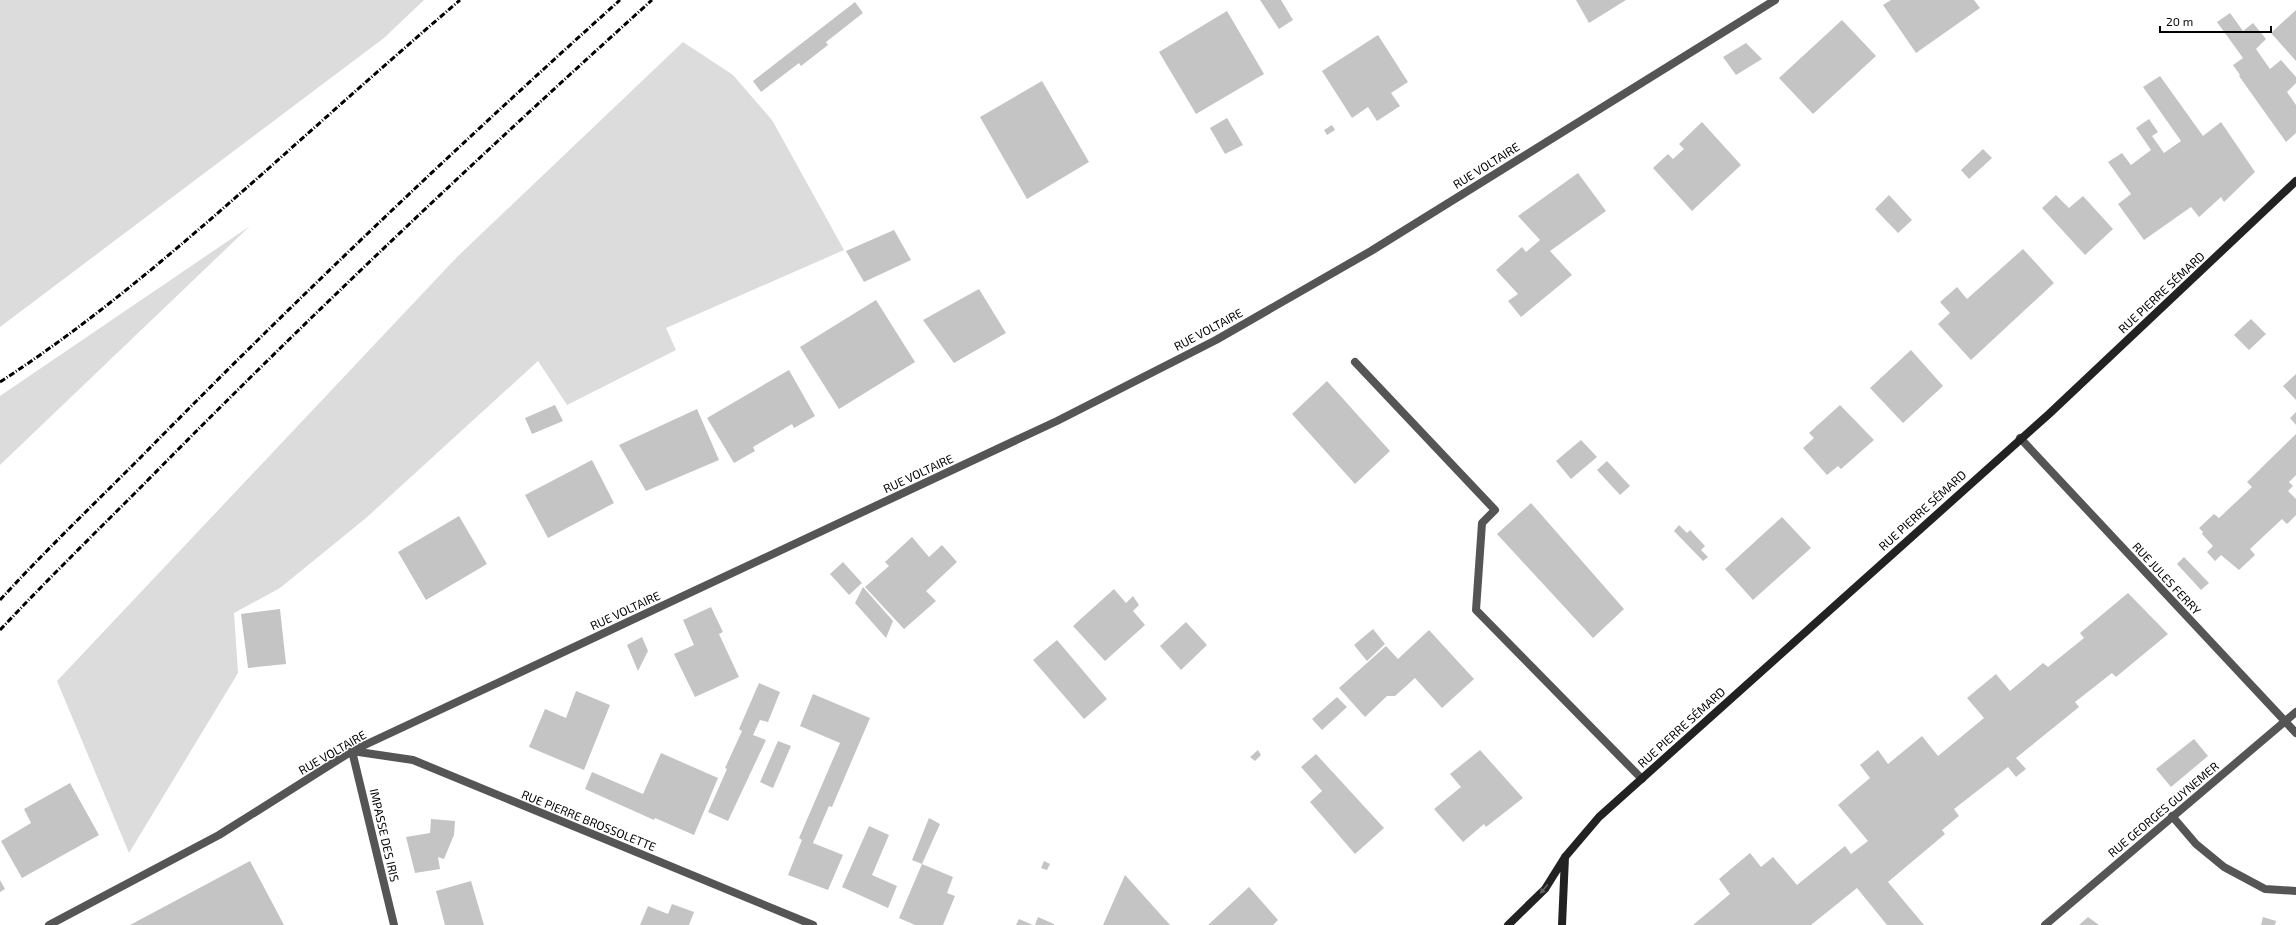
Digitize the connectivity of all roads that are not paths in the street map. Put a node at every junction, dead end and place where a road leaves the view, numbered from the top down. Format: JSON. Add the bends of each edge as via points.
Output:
{"nodes":[{"id":1,"x":1775,"y":0,"type":"edge"},
{"id":2,"x":2296,"y":181,"type":"edge"},
{"id":3,"x":1355,"y":362,"type":"dead end"},
{"id":4,"x":2020,"y":438,"type":"junction"},
{"id":5,"x":2296,"y":712,"type":"edge"},
{"id":6,"x":2285,"y":722,"type":"junction"},
{"id":7,"x":2296,"y":733,"type":"edge"},
{"id":8,"x":352,"y":751,"type":"junction"},
{"id":9,"x":1642,"y":779,"type":"junction"},
{"id":10,"x":2172,"y":816,"type":"junction"},
{"id":11,"x":1565,"y":857,"type":"junction"},
{"id":12,"x":2296,"y":891,"type":"edge"},
{"id":13,"x":49,"y":925,"type":"edge"},
{"id":14,"x":394,"y":925,"type":"edge"},
{"id":15,"x":813,"y":925,"type":"edge"},
{"id":16,"x":1508,"y":925,"type":"edge"},
{"id":17,"x":1562,"y":925,"type":"edge"},
{"id":18,"x":2045,"y":925,"type":"edge"}],
"edges":[{"from":1,"to":8,"type":"street","name":"RUE VOLTAIRE","via":[[1378,247],[1216,340],[1057,421]]},
{"from":2,"to":4,"type":"main road","name":"RUE PIERRE SÉMARD","via":[[2049,414]]},
{"from":3,"to":9,"type":"street","via":[[1495,510],[1482,523],[1476,610]]},
{"from":4,"to":6,"type":"street","name":"RUE JULES FERRY"},
{"from":4,"to":9,"type":"main road","name":"RUE PIERRE SÉMARD"},
{"from":5,"to":6,"type":"street","name":"RUE GEORGES GUYNEMER"},
{"from":6,"to":7,"type":"street","name":"RUE JULES FERRY"},
{"from":6,"to":10,"type":"street","name":"RUE GEORGES GUYNEMER"},
{"from":8,"to":13,"type":"street","name":"RUE VOLTAIRE","via":[[219,835]]},
{"from":8,"to":14,"type":"street","name":"IMPASSE DES IRIS"},
{"from":8,"to":15,"type":"street","name":"RUE PIERRE BROSSOLETTE","via":[[413,760]]},
{"from":9,"to":11,"type":"main road","name":"RUE PIERRE SÉMARD","via":[[1599,817]]},
{"from":10,"to":12,"type":"street","via":[[2196,844],[2224,867],[2265,889]]},
{"from":10,"to":18,"type":"street","name":"RUE GEORGES GUYNEMER"},
{"from":11,"to":16,"type":"main road","name":"RUE PIERRE SÉMARD","one_way":true,"via":[[1545,889]]},
{"from":11,"to":17,"type":"main road"}]}
